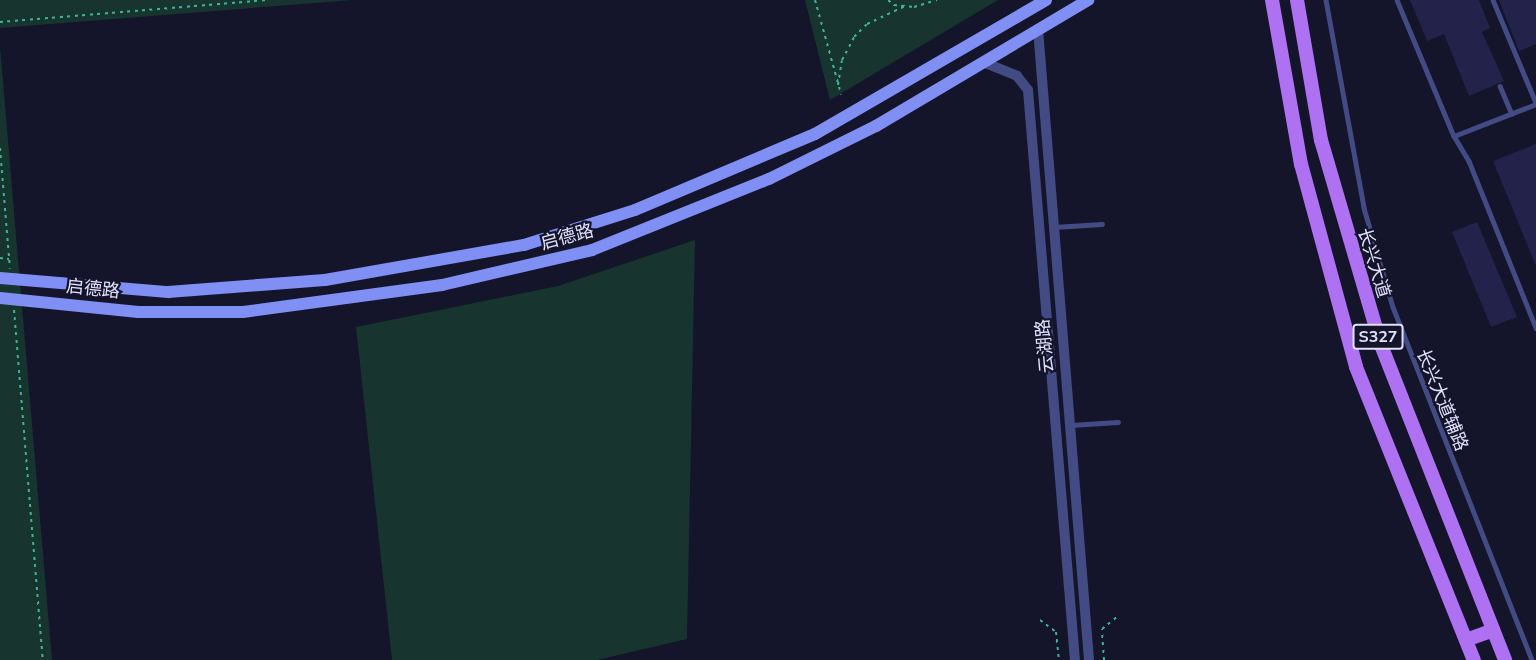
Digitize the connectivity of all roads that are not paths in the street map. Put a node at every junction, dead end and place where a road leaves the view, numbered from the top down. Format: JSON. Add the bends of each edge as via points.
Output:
{"nodes":[{"id":1,"x":1046,"y":0,"type":"edge"},
{"id":2,"x":1088,"y":0,"type":"edge"},
{"id":3,"x":1272,"y":0,"type":"edge"},
{"id":4,"x":1297,"y":0,"type":"edge"},
{"id":5,"x":1326,"y":0,"type":"edge"},
{"id":6,"x":1397,"y":0,"type":"edge"},
{"id":7,"x":1493,"y":0,"type":"edge"},
{"id":8,"x":1038,"y":29,"type":"junction"},
{"id":9,"x":983,"y":62,"type":"junction"},
{"id":10,"x":1500,"y":86,"type":"dead end"},
{"id":11,"x":1536,"y":104,"type":"edge"},
{"id":12,"x":1512,"y":114,"type":"junction"},
{"id":13,"x":1454,"y":136,"type":"junction"},
{"id":14,"x":1102,"y":224,"type":"dead end"},
{"id":15,"x":1052,"y":227,"type":"junction"},
{"id":16,"x":6,"y":279,"type":"edge"},
{"id":17,"x":133,"y":291,"type":"junction"},
{"id":18,"x":6,"y":299,"type":"edge"},
{"id":19,"x":132,"y":311,"type":"junction"},
{"id":20,"x":1536,"y":328,"type":"edge"},
{"id":21,"x":1118,"y":422,"type":"dead end"},
{"id":22,"x":1069,"y":425,"type":"junction"},
{"id":23,"x":1493,"y":630,"type":"junction"},
{"id":24,"x":1466,"y":640,"type":"junction"},
{"id":25,"x":1075,"y":660,"type":"edge"},
{"id":26,"x":1089,"y":660,"type":"edge"},
{"id":27,"x":1474,"y":660,"type":"edge"},
{"id":28,"x":1505,"y":660,"type":"edge"},
{"id":29,"x":1532,"y":660,"type":"edge"}],
"edges":[{"from":1,"to":17,"type":"main road","name":"启德路","via":[[815,134],[733,171],[572,232],[434,264],[325,280]]},
{"from":2,"to":8,"type":"main road","name":"启德路"},
{"from":3,"to":24,"type":"main road","number":"S327","via":[[1301,164],[1356,367]]},
{"from":4,"to":23,"type":"main road","name":"长兴大道","number":"S327","via":[[1321,140],[1381,345]]},
{"from":5,"to":29,"type":"lane","name":"长兴大道辅路","via":[[1364,208],[1393,307]]},
{"from":6,"to":13,"type":"lane"},
{"from":7,"to":11,"type":"lane"},
{"from":8,"to":9,"type":"main road","name":"启德路"},
{"from":8,"to":15,"type":"street","name":"云湖路"},
{"from":9,"to":19,"type":"main road","name":"启德路","via":[[876,126],[769,179],[592,250],[442,285],[337,302],[243,312]]},
{"from":9,"to":25,"type":"street","name":"云湖路","via":[[1017,76],[1028,90]]},
{"from":10,"to":12,"type":"lane"},
{"from":11,"to":12,"type":"lane"},
{"from":12,"to":13,"type":"lane"},
{"from":13,"to":20,"type":"lane","via":[[1469,161]]},
{"from":14,"to":15,"type":"lane"},
{"from":15,"to":22,"type":"street","name":"云湖路"},
{"from":16,"to":17,"type":"main road","name":"启德路"},
{"from":17,"to":19,"type":"main road"},
{"from":18,"to":19,"type":"main road","name":"启德路"},
{"from":21,"to":22,"type":"lane"},
{"from":22,"to":26,"type":"street","name":"云湖路"},
{"from":23,"to":24,"type":"main road"},
{"from":23,"to":28,"type":"main road","name":"长兴大道","number":"S327"},
{"from":24,"to":27,"type":"main road","number":"S327"}]}
